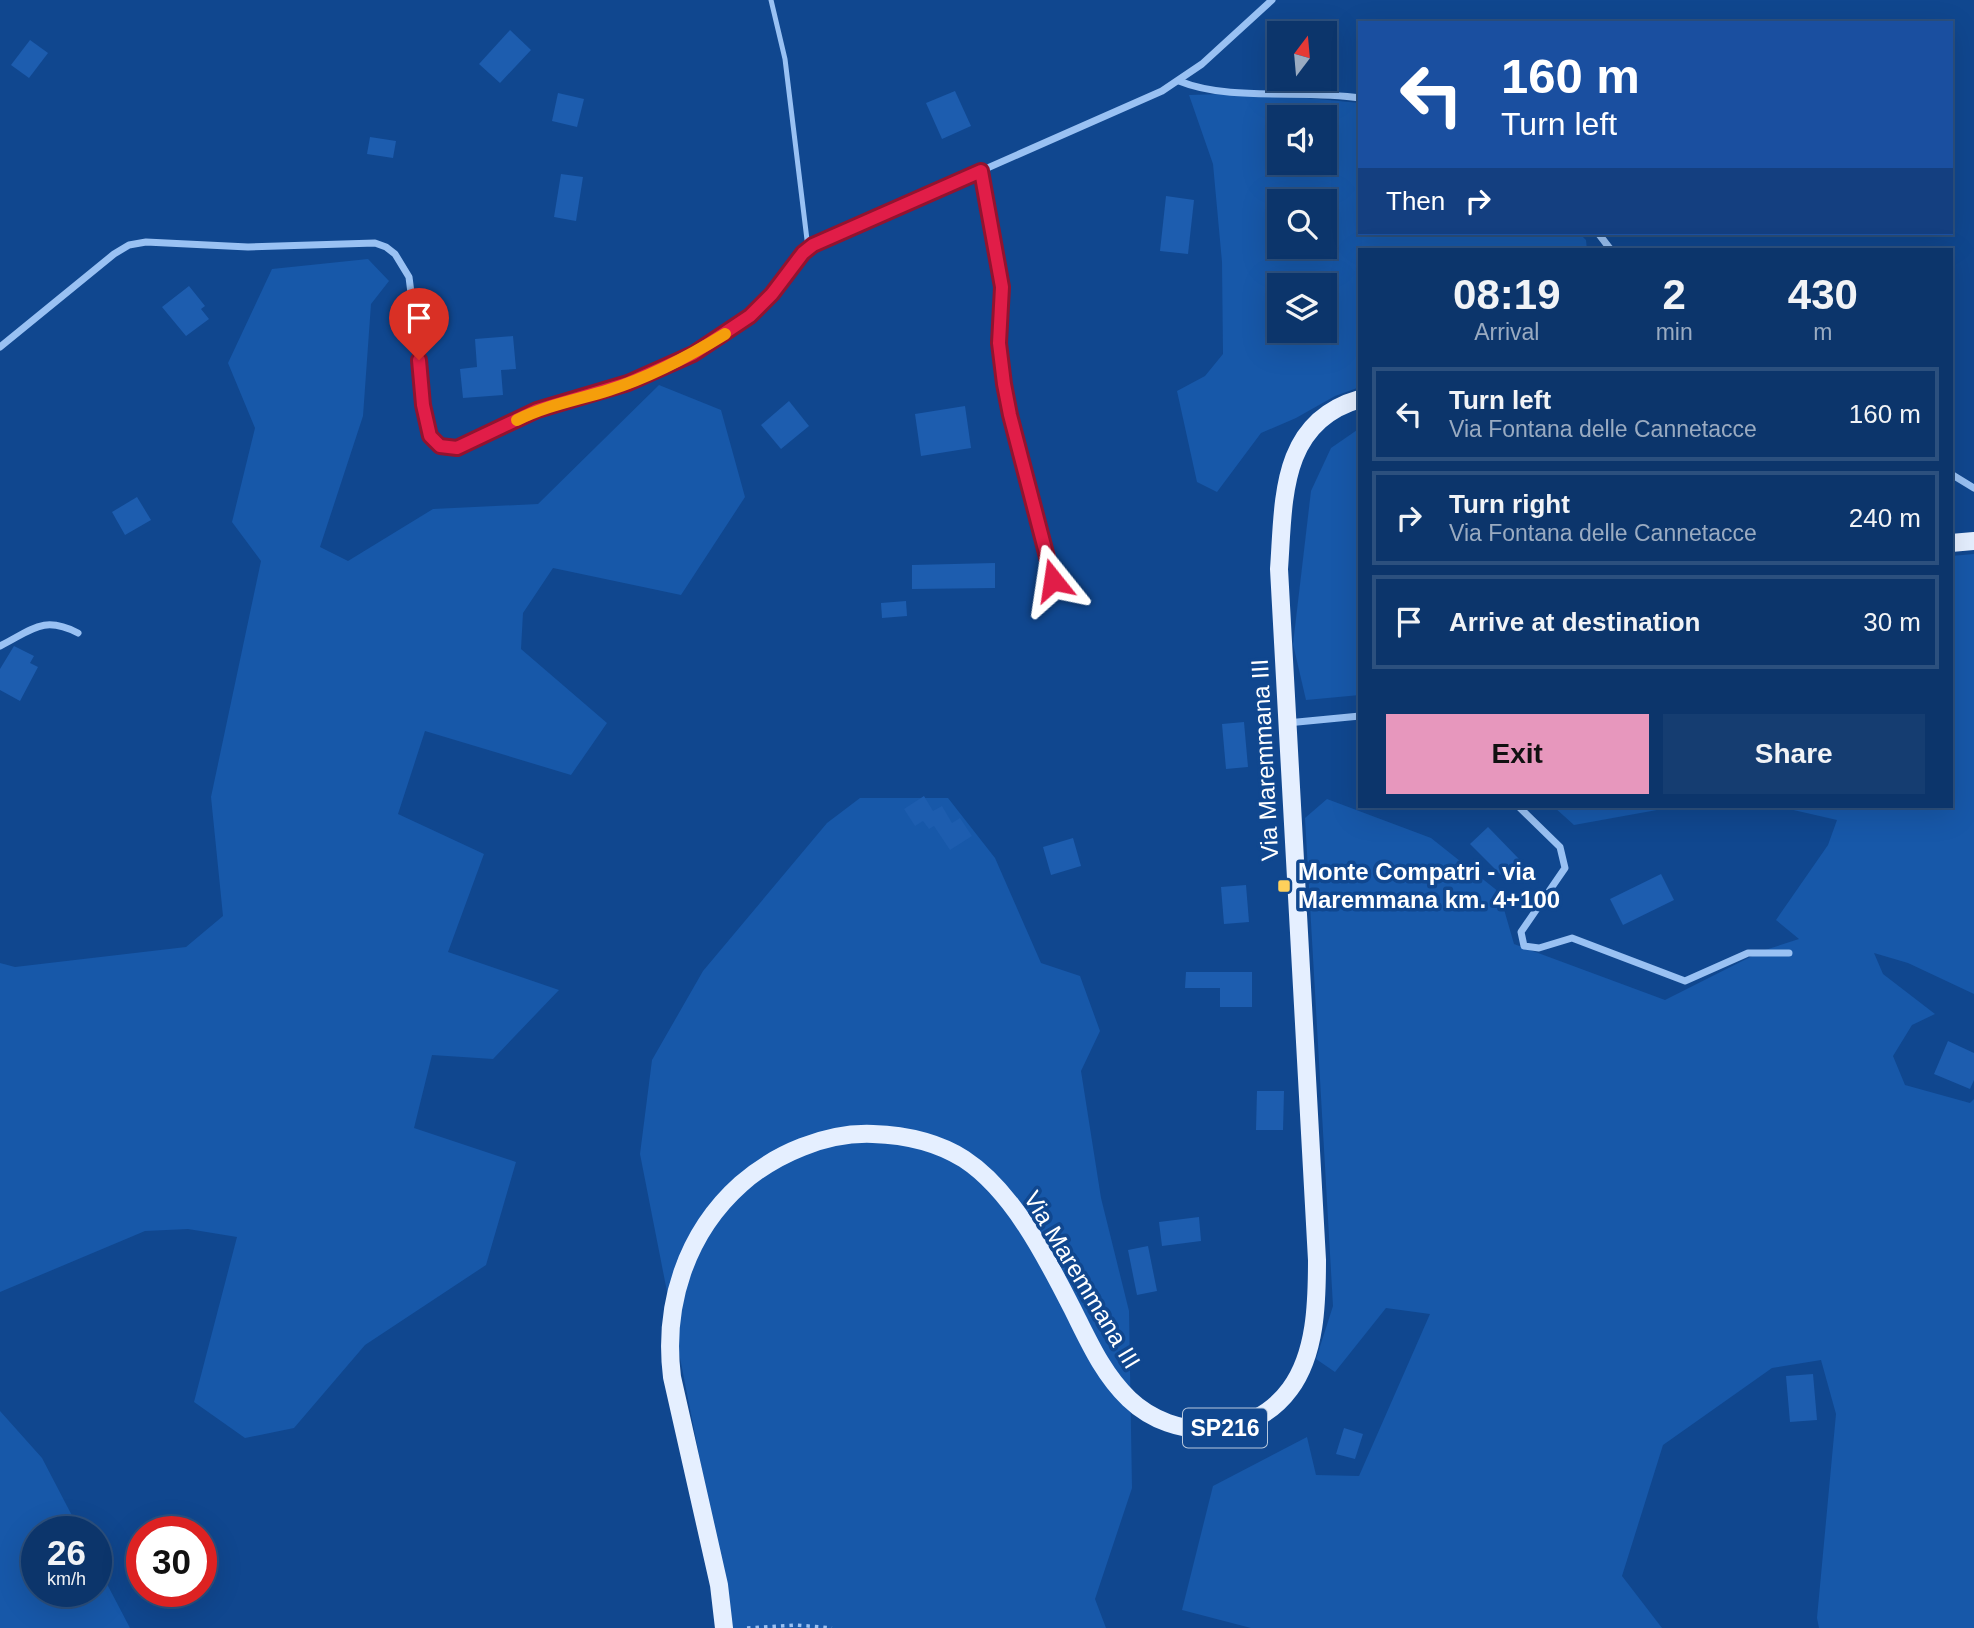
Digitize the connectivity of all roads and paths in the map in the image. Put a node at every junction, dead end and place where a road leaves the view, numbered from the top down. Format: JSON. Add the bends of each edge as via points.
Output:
{"nodes":[{"id":1,"x":771,"y":0,"type":"edge"},
{"id":2,"x":1272,"y":0,"type":"edge"},
{"id":3,"x":1179,"y":81,"type":"junction"},
{"id":4,"x":1358,"y":98,"type":"edge"},
{"id":5,"x":981,"y":171,"type":"junction"},
{"id":6,"x":808,"y":248,"type":"junction"},
{"id":7,"x":0,"y":347,"type":"edge"},
{"id":8,"x":1358,"y":400,"type":"edge"},
{"id":9,"x":1953,"y":475,"type":"edge"},
{"id":10,"x":1974,"y":488,"type":"edge"},
{"id":11,"x":1974,"y":541,"type":"edge"},
{"id":12,"x":1953,"y":543,"type":"edge"},
{"id":13,"x":1053,"y":580,"type":"dead end"},
{"id":14,"x":78,"y":633,"type":"dead end"},
{"id":15,"x":0,"y":646,"type":"edge"},
{"id":16,"x":1358,"y":716,"type":"edge"},
{"id":17,"x":1287,"y":723,"type":"junction"},
{"id":18,"x":1520,"y":808,"type":"edge"},
{"id":19,"x":1789,"y":953,"type":"dead end"},
{"id":20,"x":724,"y":1628,"type":"edge"},
{"id":21,"x":747,"y":1628,"type":"edge"},
{"id":22,"x":832,"y":1628,"type":"edge"}],
"edges":[{"from":1,"to":6,"type":"lane","via":[[785,59]]},
{"from":2,"to":3,"type":"street"},
{"from":3,"to":4,"type":"street","via":[[1216,92]]},
{"from":3,"to":5,"type":"street"},
{"from":5,"to":6,"type":"street"},
{"from":5,"to":13,"type":"street","via":[[1002,287],[999,343],[1003,379]]},
{"from":6,"to":7,"type":"street","via":[[750,316],[693,354],[628,383],[537,410],[457,448],[440,446],[430,436],[409,276],[395,254],[375,243],[129,245]]},
{"from":8,"to":17,"type":"main road","name":"Via Maremmana III","number":"SP216","via":[[1335,410],[1306,435],[1287,480],[1279,569]]},
{"from":9,"to":10,"type":"street"},
{"from":11,"to":12,"type":"main road"},
{"from":14,"to":15,"type":"street","via":[[58,624],[46,625]]},
{"from":16,"to":17,"type":"street"},
{"from":17,"to":20,"type":"main road","name":"Via Maremmana III","number":"SP216","via":[[1317,1291],[1312,1334],[1290,1388],[1264,1413],[1229,1428],[1188,1430],[1153,1417],[1106,1374],[1035,1240],[993,1185],[965,1160],[930,1143],[867,1134],[832,1138],[794,1151],[748,1177],[702,1230],[680,1276],[670,1317],[672,1377],[719,1585]]},
{"from":18,"to":19,"type":"street","via":[[1560,847],[1564,868],[1521,932],[1524,946],[1539,948],[1572,938],[1685,981],[1748,953]]},
{"from":21,"to":22,"type":"path"}]}
